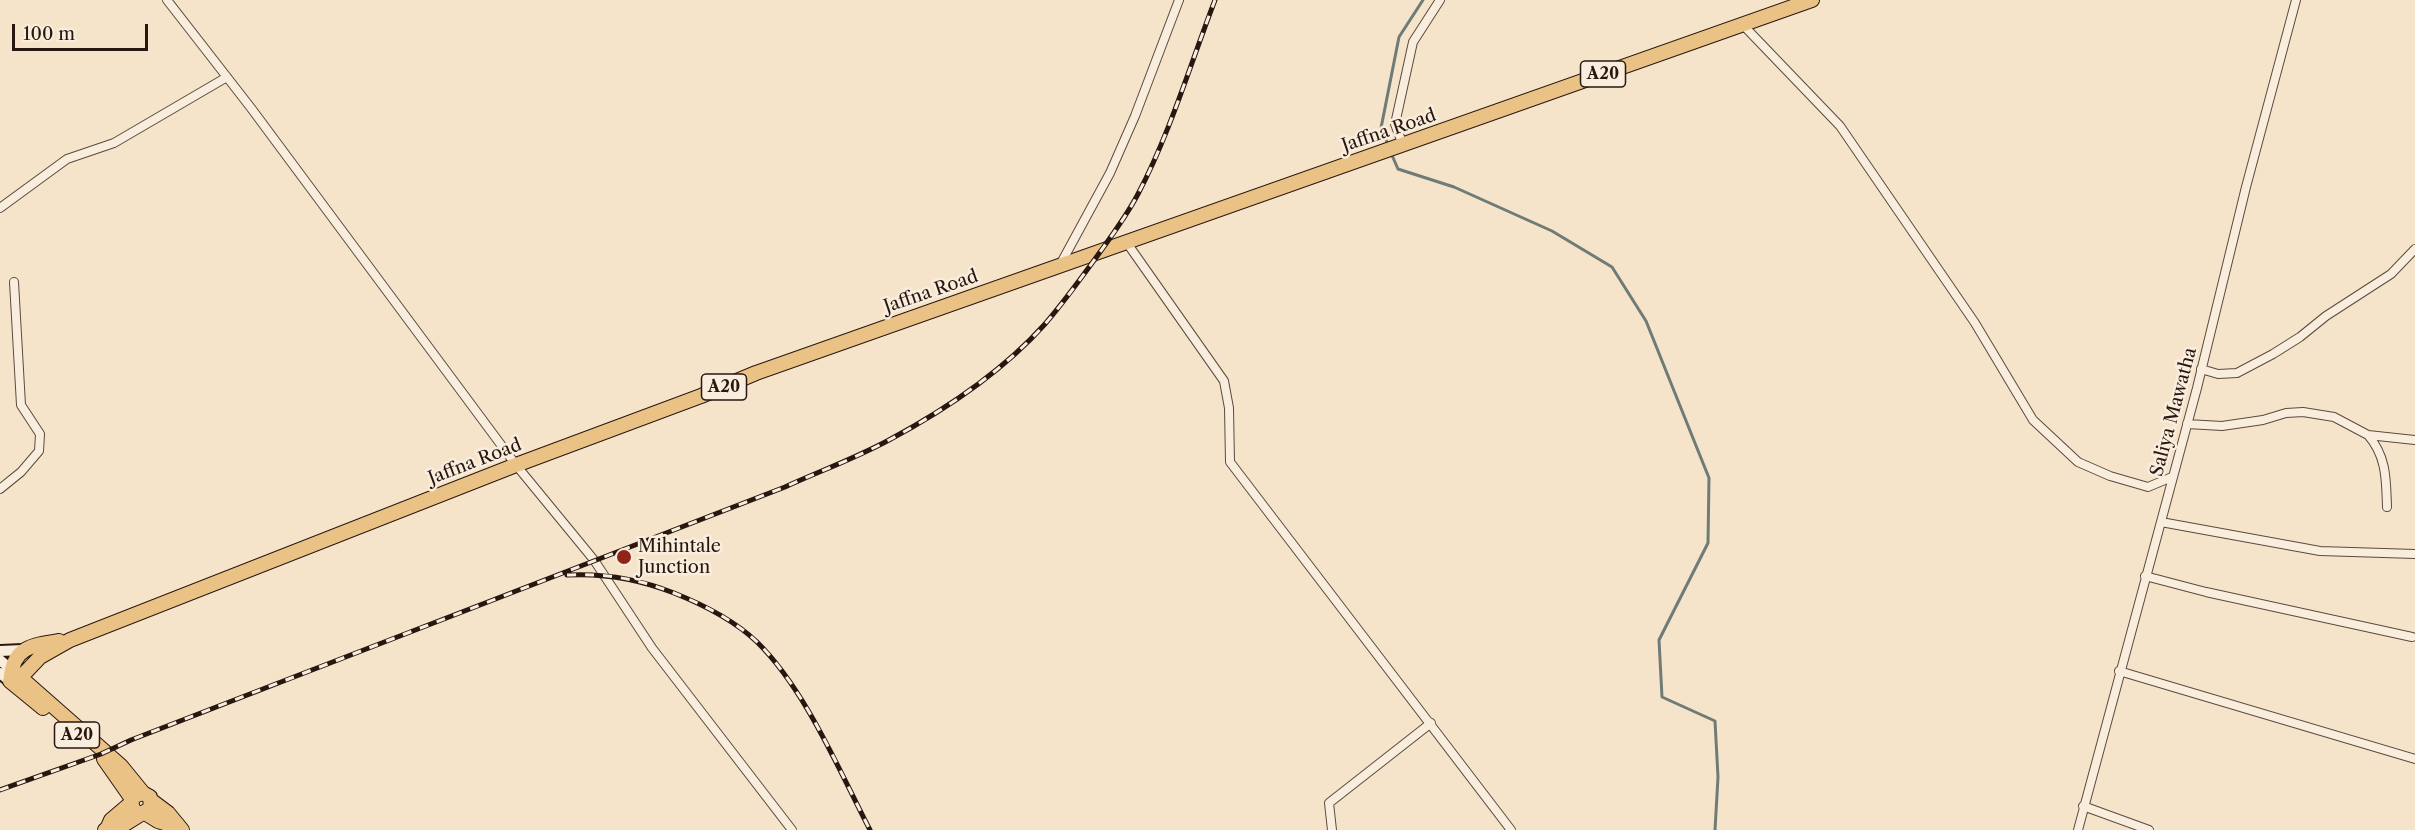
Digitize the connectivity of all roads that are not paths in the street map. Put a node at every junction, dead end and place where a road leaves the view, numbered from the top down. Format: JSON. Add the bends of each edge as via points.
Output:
{"nodes":[{"id":1,"x":167,"y":0,"type":"edge"},
{"id":2,"x":1179,"y":0,"type":"edge"},
{"id":3,"x":1440,"y":0,"type":"edge"},
{"id":4,"x":1812,"y":0,"type":"edge"},
{"id":5,"x":2296,"y":0,"type":"edge"},
{"id":6,"x":1743,"y":25,"type":"junction"},
{"id":7,"x":227,"y":77,"type":"junction"},
{"id":8,"x":1393,"y":148,"type":"junction"},
{"id":9,"x":0,"y":208,"type":"edge"},
{"id":10,"x":1127,"y":243,"type":"junction"},
{"id":11,"x":2415,"y":249,"type":"edge"},
{"id":12,"x":1059,"y":266,"type":"junction"},
{"id":13,"x":14,"y":282,"type":"dead end"},
{"id":14,"x":2201,"y":369,"type":"junction"},
{"id":15,"x":2187,"y":424,"type":"junction"},
{"id":16,"x":2368,"y":435,"type":"junction"},
{"id":17,"x":2415,"y":440,"type":"edge"},
{"id":18,"x":516,"y":465,"type":"junction"},
{"id":19,"x":2172,"y":477,"type":"junction"},
{"id":20,"x":0,"y":489,"type":"edge"},
{"id":21,"x":2387,"y":507,"type":"dead end"},
{"id":22,"x":2161,"y":522,"type":"junction"},
{"id":23,"x":2415,"y":554,"type":"edge"},
{"id":24,"x":2145,"y":576,"type":"junction"},
{"id":25,"x":2412,"y":637,"type":"dead end"},
{"id":26,"x":70,"y":640,"type":"junction"},
{"id":27,"x":23,"y":650,"type":"junction"},
{"id":28,"x":0,"y":651,"type":"edge"},
{"id":29,"x":0,"y":660,"type":"edge"},
{"id":30,"x":2120,"y":671,"type":"junction"},
{"id":31,"x":11,"y":675,"type":"edge"},
{"id":32,"x":1431,"y":723,"type":"junction"},
{"id":33,"x":2415,"y":759,"type":"edge"},
{"id":34,"x":141,"y":804,"type":"junction"},
{"id":35,"x":2083,"y":806,"type":"junction"},
{"id":36,"x":128,"y":827,"type":"edge"},
{"id":37,"x":181,"y":829,"type":"edge"},
{"id":38,"x":106,"y":830,"type":"edge"},
{"id":39,"x":792,"y":830,"type":"edge"},
{"id":40,"x":1332,"y":830,"type":"edge"},
{"id":41,"x":1511,"y":830,"type":"edge"},
{"id":42,"x":2078,"y":830,"type":"edge"},
{"id":43,"x":2149,"y":830,"type":"edge"}],
"edges":[{"from":1,"to":7,"type":"street"},
{"from":2,"to":12,"type":"street","via":[[1110,173]]},
{"from":3,"to":8,"type":"street","via":[[1413,42]]},
{"from":4,"to":6,"type":"highway","name":"Jaffna Road","number":"A20"},
{"from":5,"to":14,"type":"street","name":"Saliya Mawatha"},
{"from":6,"to":8,"type":"highway","name":"Jaffna Road","number":"A20"},
{"from":6,"to":19,"type":"street","via":[[1840,126],[1976,323],[2032,420],[2078,462],[2110,476],[2148,486]]},
{"from":7,"to":9,"type":"street","via":[[114,143],[67,159]]},
{"from":7,"to":18,"type":"street"},
{"from":8,"to":10,"type":"highway","name":"Jaffna Road","number":"A20"},
{"from":10,"to":12,"type":"highway","name":"Jaffna Road","number":"A20"},
{"from":10,"to":32,"type":"street","via":[[1224,381],[1230,462]]},
{"from":11,"to":14,"type":"street","via":[[2391,274],[2273,354],[2237,373],[2218,374]]},
{"from":12,"to":18,"type":"highway","name":"Jaffna Road","number":"A20","via":[[756,373]]},
{"from":13,"to":20,"type":"street","via":[[21,405],[40,434],[39,451]]},
{"from":14,"to":15,"type":"street","name":"Saliya Mawatha"},
{"from":15,"to":16,"type":"street","via":[[2222,426],[2303,412],[2334,417]]},
{"from":15,"to":19,"type":"street","name":"Saliya Mawatha"},
{"from":16,"to":17,"type":"street"},
{"from":16,"to":21,"type":"street","via":[[2386,467]]},
{"from":18,"to":26,"type":"highway","name":"Jaffna Road","number":"A20"},
{"from":18,"to":39,"type":"street","via":[[594,560],[652,648]]},
{"from":19,"to":22,"type":"street","name":"Saliya Mawatha"},
{"from":22,"to":23,"type":"street","via":[[2320,551]]},
{"from":22,"to":24,"type":"street","name":"Saliya Mawatha"},
{"from":24,"to":25,"type":"street"},
{"from":24,"to":30,"type":"street","name":"Saliya Mawatha"},
{"from":26,"to":27,"type":"highway","name":"Jaffna Road","number":"A20"},
{"from":26,"to":31,"type":"highway","name":"Jaffna Road","number":"A20"},
{"from":27,"to":28,"type":"main road"},
{"from":27,"to":31,"type":"highway","via":[[15,658]]},
{"from":29,"to":31,"type":"main road"},
{"from":30,"to":33,"type":"street"},
{"from":30,"to":35,"type":"street","name":"Saliya Mawatha"},
{"from":31,"to":34,"type":"highway","number":"A20","via":[[100,754]]},
{"from":32,"to":40,"type":"street","via":[[1329,803]]},
{"from":32,"to":41,"type":"street"},
{"from":34,"to":36,"type":"highway"},
{"from":34,"to":37,"type":"highway","via":[[168,813]]},
{"from":34,"to":38,"type":"highway","via":[[111,820]]},
{"from":35,"to":42,"type":"street","name":"Saliya Mawatha"},
{"from":35,"to":43,"type":"street"},
{"from":36,"to":38,"type":"highway"}]}
